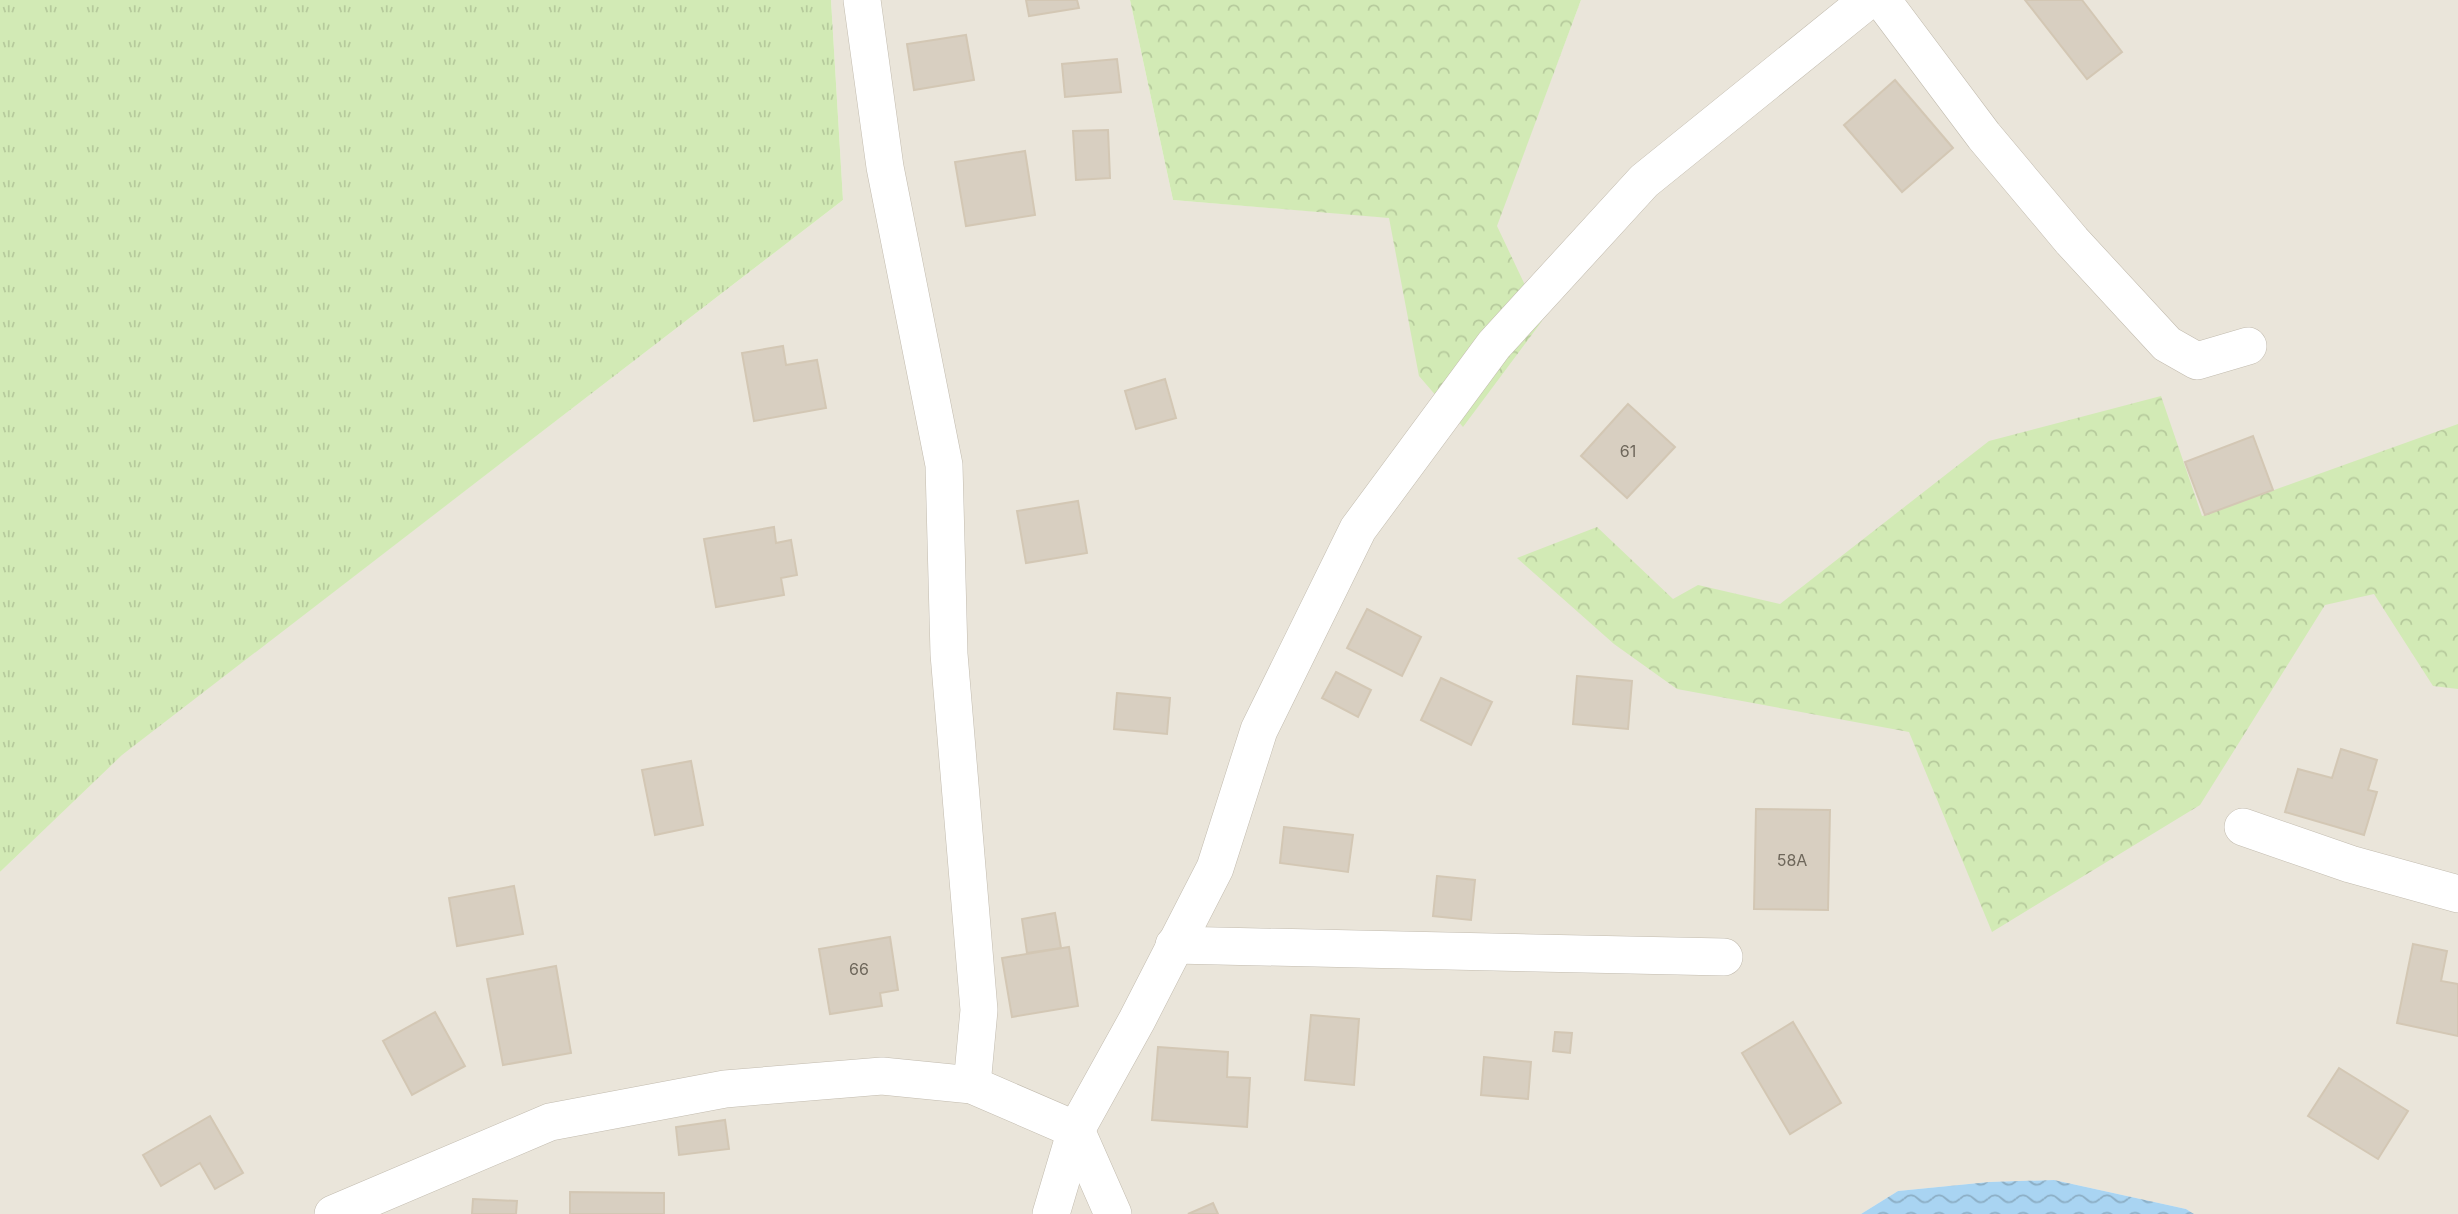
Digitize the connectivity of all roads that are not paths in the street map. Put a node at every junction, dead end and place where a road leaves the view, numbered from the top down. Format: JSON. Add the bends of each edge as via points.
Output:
{"nodes":[{"id":1,"x":862,"y":0,"type":"edge"},
{"id":2,"x":1868,"y":0,"type":"edge"},
{"id":3,"x":1882,"y":0,"type":"edge"},
{"id":4,"x":2248,"y":346,"type":"dead end"},
{"id":5,"x":2243,"y":827,"type":"dead end"},
{"id":6,"x":2458,"y":894,"type":"edge"},
{"id":7,"x":1174,"y":945,"type":"junction"},
{"id":8,"x":1724,"y":957,"type":"dead end"},
{"id":9,"x":972,"y":1085,"type":"junction"},
{"id":10,"x":1076,"y":1130,"type":"junction"},
{"id":11,"x":333,"y":1214,"type":"edge"},
{"id":12,"x":1052,"y":1214,"type":"edge"},
{"id":13,"x":1113,"y":1214,"type":"edge"}],
"edges":[{"from":1,"to":9,"type":"street","via":[[885,167],[944,465],[948,654],[979,1010]]},
{"from":2,"to":7,"type":"street","via":[[1644,181],[1494,345],[1358,530],[1259,730],[1215,868]]},
{"from":3,"to":4,"type":"street","via":[[1984,136],[2167,344],[2197,361]]},
{"from":5,"to":6,"type":"street"},
{"from":7,"to":8,"type":"street"},
{"from":7,"to":10,"type":"street"},
{"from":9,"to":10,"type":"street"},
{"from":9,"to":11,"type":"street","via":[[882,1076],[725,1088],[550,1122]]},
{"from":10,"to":12,"type":"street"},
{"from":10,"to":13,"type":"street"}]}
